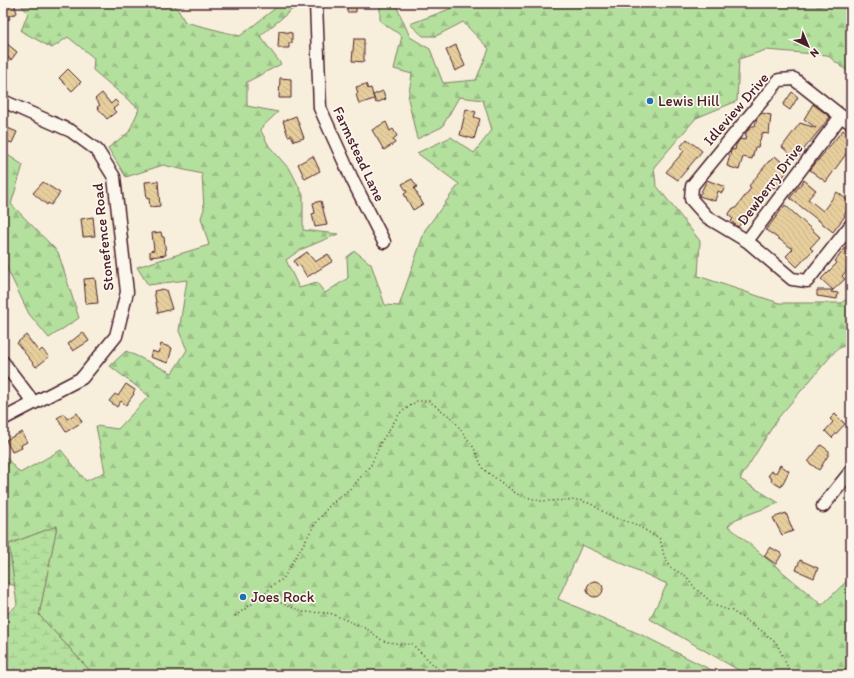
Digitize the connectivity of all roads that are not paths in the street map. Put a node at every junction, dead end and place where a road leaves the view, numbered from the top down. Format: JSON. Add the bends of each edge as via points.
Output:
{"nodes":[{"id":1,"x":316,"y":3,"type":"edge"},
{"id":2,"x":3,"y":100,"type":"edge"},
{"id":3,"x":841,"y":116,"type":"junction"},
{"id":4,"x":851,"y":123,"type":"edge"},
{"id":5,"x":851,"y":225,"type":"edge"},
{"id":6,"x":747,"y":241,"type":"junction"},
{"id":7,"x":384,"y":242,"type":"dead end"},
{"id":8,"x":3,"y":362,"type":"edge"},
{"id":9,"x":34,"y":403,"type":"junction"},
{"id":10,"x":3,"y":419,"type":"edge"},
{"id":11,"x":851,"y":471,"type":"edge"},
{"id":12,"x":823,"y":506,"type":"dead end"}],
"edges":[{"from":1,"to":7,"type":"street","name":"Farmstead Lane","via":[[320,108]]},
{"from":2,"to":9,"type":"street","name":"Stonefence Road","via":[[71,131],[97,150],[114,177],[127,292],[116,336],[82,378]]},
{"from":3,"to":4,"type":"street"},
{"from":3,"to":6,"type":"street","name":"Dewberry Drive"},
{"from":3,"to":6,"type":"street","name":"Idleview Drive","via":[[794,79],[779,80],[692,186],[692,199],[708,217]]},
{"from":5,"to":6,"type":"street","name":"Dewberry Drive","via":[[807,281],[792,279]]},
{"from":8,"to":9,"type":"street"},
{"from":9,"to":10,"type":"street","name":"Stonefence Road"},
{"from":11,"to":12,"type":"street"}]}
